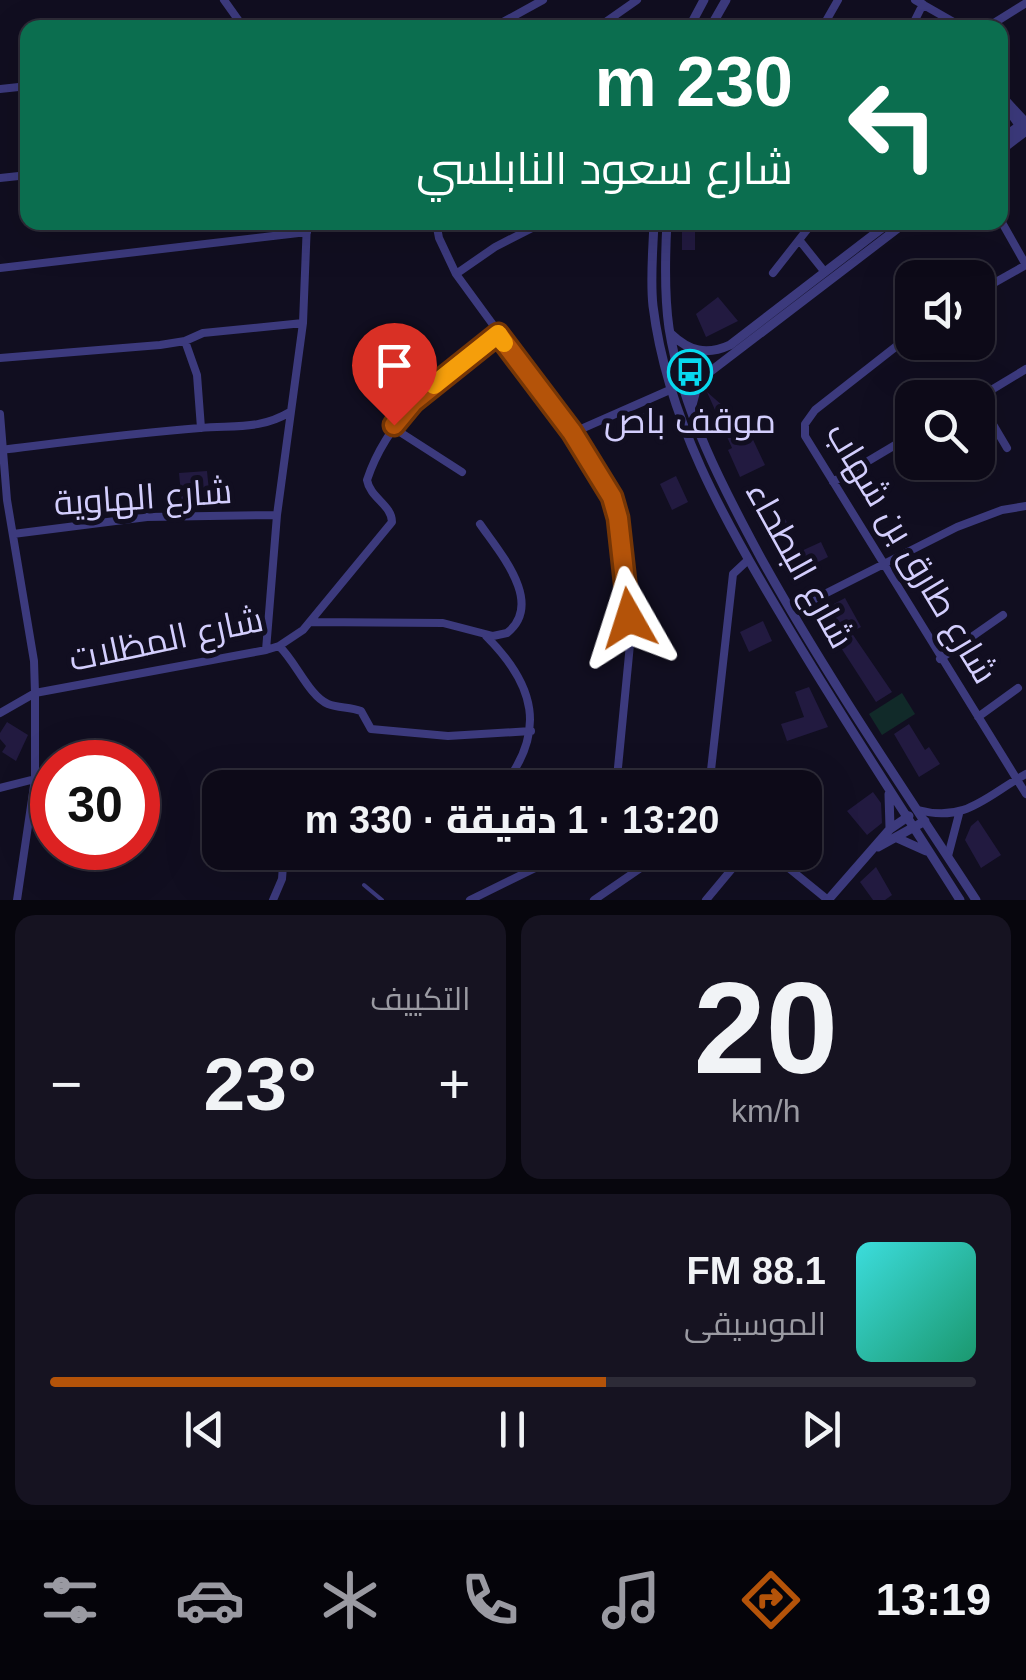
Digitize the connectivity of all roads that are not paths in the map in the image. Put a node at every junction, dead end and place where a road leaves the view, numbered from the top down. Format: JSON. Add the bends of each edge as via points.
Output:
{"nodes":[{"id":1,"x":543,"y":0,"type":"edge"},
{"id":2,"x":637,"y":0,"type":"edge"},
{"id":3,"x":919,"y":2,"type":"edge"},
{"id":4,"x":1026,"y":3,"type":"edge"},
{"id":5,"x":507,"y":20,"type":"edge"},
{"id":6,"x":608,"y":20,"type":"edge"},
{"id":7,"x":950,"y":20,"type":"edge"},
{"id":8,"x":999,"y":20,"type":"edge"},
{"id":9,"x":1008,"y":103,"type":"edge"},
{"id":10,"x":1024,"y":126,"type":"edge"},
{"id":11,"x":285,"y":230,"type":"edge"},
{"id":12,"x":307,"y":230,"type":"edge"},
{"id":13,"x":438,"y":230,"type":"edge"},
{"id":14,"x":528,"y":230,"type":"edge"},
{"id":15,"x":654,"y":230,"type":"edge"},
{"id":16,"x":667,"y":230,"type":"edge"},
{"id":17,"x":879,"y":230,"type":"edge"},
{"id":18,"x":896,"y":230,"type":"edge"},
{"id":19,"x":1006,"y":230,"type":"edge"},
{"id":20,"x":807,"y":231,"type":"edge"},
{"id":21,"x":800,"y":242,"type":"junction"},
{"id":22,"x":1026,"y":265,"type":"edge"},
{"id":23,"x":0,"y":268,"type":"edge"},
{"id":24,"x":824,"y":272,"type":"junction"},
{"id":25,"x":773,"y":273,"type":"dead end"},
{"id":26,"x":456,"y":274,"type":"junction"},
{"id":27,"x":995,"y":282,"type":"edge"},
{"id":28,"x":302,"y":323,"type":"junction"},
{"id":29,"x":670,"y":333,"type":"junction"},
{"id":30,"x":498,"y":334,"type":"junction"},
{"id":31,"x":185,"y":341,"type":"junction"},
{"id":32,"x":895,"y":347,"type":"edge"},
{"id":33,"x":698,"y":351,"type":"junction"},
{"id":34,"x":0,"y":358,"type":"edge"},
{"id":35,"x":1026,"y":369,"type":"edge"},
{"id":36,"x":707,"y":374,"type":"junction"},
{"id":37,"x":995,"y":388,"type":"edge"},
{"id":38,"x":672,"y":389,"type":"junction"},
{"id":39,"x":691,"y":408,"type":"junction"},
{"id":40,"x":290,"y":412,"type":"junction"},
{"id":41,"x":0,"y":414,"type":"edge"},
{"id":42,"x":392,"y":427,"type":"junction"},
{"id":43,"x":200,"y":428,"type":"junction"},
{"id":44,"x":995,"y":428,"type":"edge"},
{"id":45,"x":572,"y":432,"type":"junction"},
{"id":46,"x":895,"y":445,"type":"edge"},
{"id":47,"x":1006,"y":448,"type":"dead end"},
{"id":48,"x":2,"y":450,"type":"edge"},
{"id":49,"x":462,"y":472,"type":"dead end"},
{"id":50,"x":833,"y":482,"type":"junction"},
{"id":51,"x":4,"y":500,"type":"edge"},
{"id":52,"x":1026,"y":506,"type":"edge"},
{"id":53,"x":277,"y":515,"type":"junction"},
{"id":54,"x":480,"y":524,"type":"dead end"},
{"id":55,"x":14,"y":534,"type":"junction"},
{"id":56,"x":748,"y":560,"type":"junction"},
{"id":57,"x":884,"y":566,"type":"junction"},
{"id":58,"x":791,"y":612,"type":"junction"},
{"id":59,"x":1004,"y":615,"type":"dead end"},
{"id":60,"x":310,"y":622,"type":"junction"},
{"id":61,"x":483,"y":633,"type":"junction"},
{"id":62,"x":279,"y":646,"type":"junction"},
{"id":63,"x":266,"y":650,"type":"junction"},
{"id":64,"x":940,"y":659,"type":"junction"},
{"id":65,"x":1018,"y":688,"type":"dead end"},
{"id":66,"x":35,"y":693,"type":"junction"},
{"id":67,"x":0,"y":713,"type":"edge"},
{"id":68,"x":978,"y":717,"type":"junction"},
{"id":69,"x":531,"y":731,"type":"junction"},
{"id":70,"x":35,"y":740,"type":"edge"},
{"id":71,"x":515,"y":770,"type":"edge"},
{"id":72,"x":618,"y":770,"type":"edge"},
{"id":73,"x":711,"y":770,"type":"edge"},
{"id":74,"x":1026,"y":774,"type":"edge"},
{"id":75,"x":1017,"y":779,"type":"junction"},
{"id":76,"x":30,"y":780,"type":"edge"},
{"id":77,"x":0,"y":788,"type":"edge"},
{"id":78,"x":889,"y":791,"type":"junction"},
{"id":79,"x":1026,"y":794,"type":"edge"},
{"id":80,"x":918,"y":810,"type":"junction"},
{"id":81,"x":30,"y":813,"type":"edge"},
{"id":82,"x":959,"y":814,"type":"junction"},
{"id":83,"x":906,"y":818,"type":"junction"},
{"id":84,"x":925,"y":821,"type":"junction"},
{"id":85,"x":913,"y":828,"type":"junction"},
{"id":86,"x":894,"y":833,"type":"junction"},
{"id":87,"x":930,"y":852,"type":"junction"},
{"id":88,"x":948,"y":856,"type":"junction"},
{"id":89,"x":283,"y":870,"type":"edge"},
{"id":90,"x":531,"y":870,"type":"edge"},
{"id":91,"x":638,"y":870,"type":"edge"},
{"id":92,"x":731,"y":870,"type":"edge"},
{"id":93,"x":791,"y":870,"type":"edge"},
{"id":94,"x":364,"y":885,"type":"dead end"},
{"id":95,"x":17,"y":900,"type":"edge"},
{"id":96,"x":272,"y":900,"type":"edge"},
{"id":97,"x":382,"y":900,"type":"edge"},
{"id":98,"x":470,"y":900,"type":"edge"},
{"id":99,"x":594,"y":900,"type":"edge"},
{"id":100,"x":706,"y":900,"type":"edge"},
{"id":101,"x":828,"y":900,"type":"edge"},
{"id":102,"x":960,"y":900,"type":"edge"},
{"id":103,"x":976,"y":900,"type":"edge"}],
"edges":[{"from":1,"to":5,"type":"street"},
{"from":2,"to":6,"type":"street"},
{"from":3,"to":7,"type":"street"},
{"from":4,"to":8,"type":"street"},
{"from":9,"to":10,"type":"street"},
{"from":11,"to":23,"type":"street"},
{"from":12,"to":28,"type":"street"},
{"from":13,"to":26,"type":"street"},
{"from":14,"to":26,"type":"street"},
{"from":15,"to":38,"type":"street","name":"شارع البطحاء","via":[[653,310]]},
{"from":16,"to":29,"type":"street","name":"شارع البطحاء"},
{"from":17,"to":24,"type":"street"},
{"from":18,"to":36,"type":"street"},
{"from":19,"to":22,"type":"street"},
{"from":20,"to":21,"type":"street"},
{"from":21,"to":24,"type":"street"},
{"from":21,"to":25,"type":"street"},
{"from":22,"to":27,"type":"street"},
{"from":24,"to":33,"type":"street","via":[[730,345]]},
{"from":26,"to":30,"type":"street"},
{"from":28,"to":31,"type":"street","via":[[204,333]]},
{"from":28,"to":40,"type":"street"},
{"from":29,"to":33,"type":"street"},
{"from":29,"to":39,"type":"street","name":"شارع البطحاء"},
{"from":30,"to":42,"type":"street"},
{"from":30,"to":45,"type":"street"},
{"from":31,"to":34,"type":"street"},
{"from":31,"to":43,"type":"street","via":[[197,376]]},
{"from":32,"to":50,"type":"street","name":"شارع طارق بن شهاب","via":[[804,424]]},
{"from":33,"to":36,"type":"street"},
{"from":35,"to":37,"type":"street"},
{"from":36,"to":39,"type":"street"},
{"from":38,"to":45,"type":"street"},
{"from":38,"to":56,"type":"street","name":"شارع البطحاء","via":[[702,471]]},
{"from":39,"to":58,"type":"street","name":"شارع البطحاء","via":[[725,489]]},
{"from":40,"to":43,"type":"street","via":[[266,424]]},
{"from":40,"to":53,"type":"street"},
{"from":41,"to":48,"type":"street"},
{"from":42,"to":49,"type":"street"},
{"from":42,"to":60,"type":"street","name":"شارع المظلات","via":[[367,480],[392,522]]},
{"from":43,"to":48,"type":"street"},
{"from":44,"to":47,"type":"street"},
{"from":45,"to":72,"type":"street","via":[[618,518],[631,634]]},
{"from":46,"to":50,"type":"street"},
{"from":48,"to":51,"type":"street"},
{"from":50,"to":57,"type":"street","name":"شارع طارق بن شهاب"},
{"from":51,"to":55,"type":"street"},
{"from":52,"to":57,"type":"street","via":[[968,522]]},
{"from":53,"to":55,"type":"street","name":"شارع الهاوية","via":[[148,517]]},
{"from":53,"to":63,"type":"street"},
{"from":54,"to":61,"type":"street","via":[[516,578],[521,601],[512,630]]},
{"from":55,"to":66,"type":"street"},
{"from":56,"to":73,"type":"street","via":[[732,574]]},
{"from":56,"to":78,"type":"street","name":"شارع البطحاء"},
{"from":57,"to":58,"type":"street"},
{"from":57,"to":64,"type":"street","name":"شارع طارق بن شهاب"},
{"from":58,"to":80,"type":"street","name":"شارع البطحاء"},
{"from":59,"to":64,"type":"street"},
{"from":60,"to":61,"type":"street","via":[[443,624]]},
{"from":60,"to":62,"type":"street","name":"شارع المظلات"},
{"from":61,"to":69,"type":"street","via":[[516,676]]},
{"from":62,"to":63,"type":"street","name":"شارع المظلات"},
{"from":62,"to":69,"type":"street","via":[[318,698],[361,710],[371,729],[448,736]]},
{"from":63,"to":66,"type":"street","name":"شارع المظلات"},
{"from":64,"to":68,"type":"street","name":"شارع طارق بن شهاب"},
{"from":65,"to":68,"type":"street"},
{"from":66,"to":67,"type":"street","name":"شارع المظلات"},
{"from":66,"to":70,"type":"street"},
{"from":68,"to":75,"type":"street","name":"شارع طارق بن شهاب"},
{"from":69,"to":71,"type":"street"},
{"from":74,"to":75,"type":"street"},
{"from":75,"to":79,"type":"street","name":"شارع طارق بن شهاب"},
{"from":75,"to":82,"type":"street"},
{"from":76,"to":77,"type":"street"},
{"from":78,"to":83,"type":"street","name":"شارع البطحاء"},
{"from":78,"to":86,"type":"street"},
{"from":80,"to":82,"type":"street"},
{"from":80,"to":83,"type":"street"},
{"from":80,"to":84,"type":"street","name":"شارع البطحاء"},
{"from":81,"to":95,"type":"street"},
{"from":82,"to":88,"type":"street"},
{"from":83,"to":85,"type":"street","name":"شارع البطحاء"},
{"from":83,"to":86,"type":"street"},
{"from":84,"to":85,"type":"street"},
{"from":84,"to":88,"type":"street","name":"شارع البطحاء"},
{"from":85,"to":86,"type":"street"},
{"from":85,"to":87,"type":"street","name":"شارع البطحاء"},
{"from":86,"to":87,"type":"street"},
{"from":86,"to":101,"type":"street"},
{"from":87,"to":102,"type":"street","name":"شارع البطحاء"},
{"from":88,"to":103,"type":"street","name":"شارع البطحاء"},
{"from":89,"to":96,"type":"street"},
{"from":90,"to":98,"type":"street"},
{"from":91,"to":99,"type":"street"},
{"from":92,"to":100,"type":"street"},
{"from":93,"to":101,"type":"street"},
{"from":94,"to":97,"type":"lane"}]}
